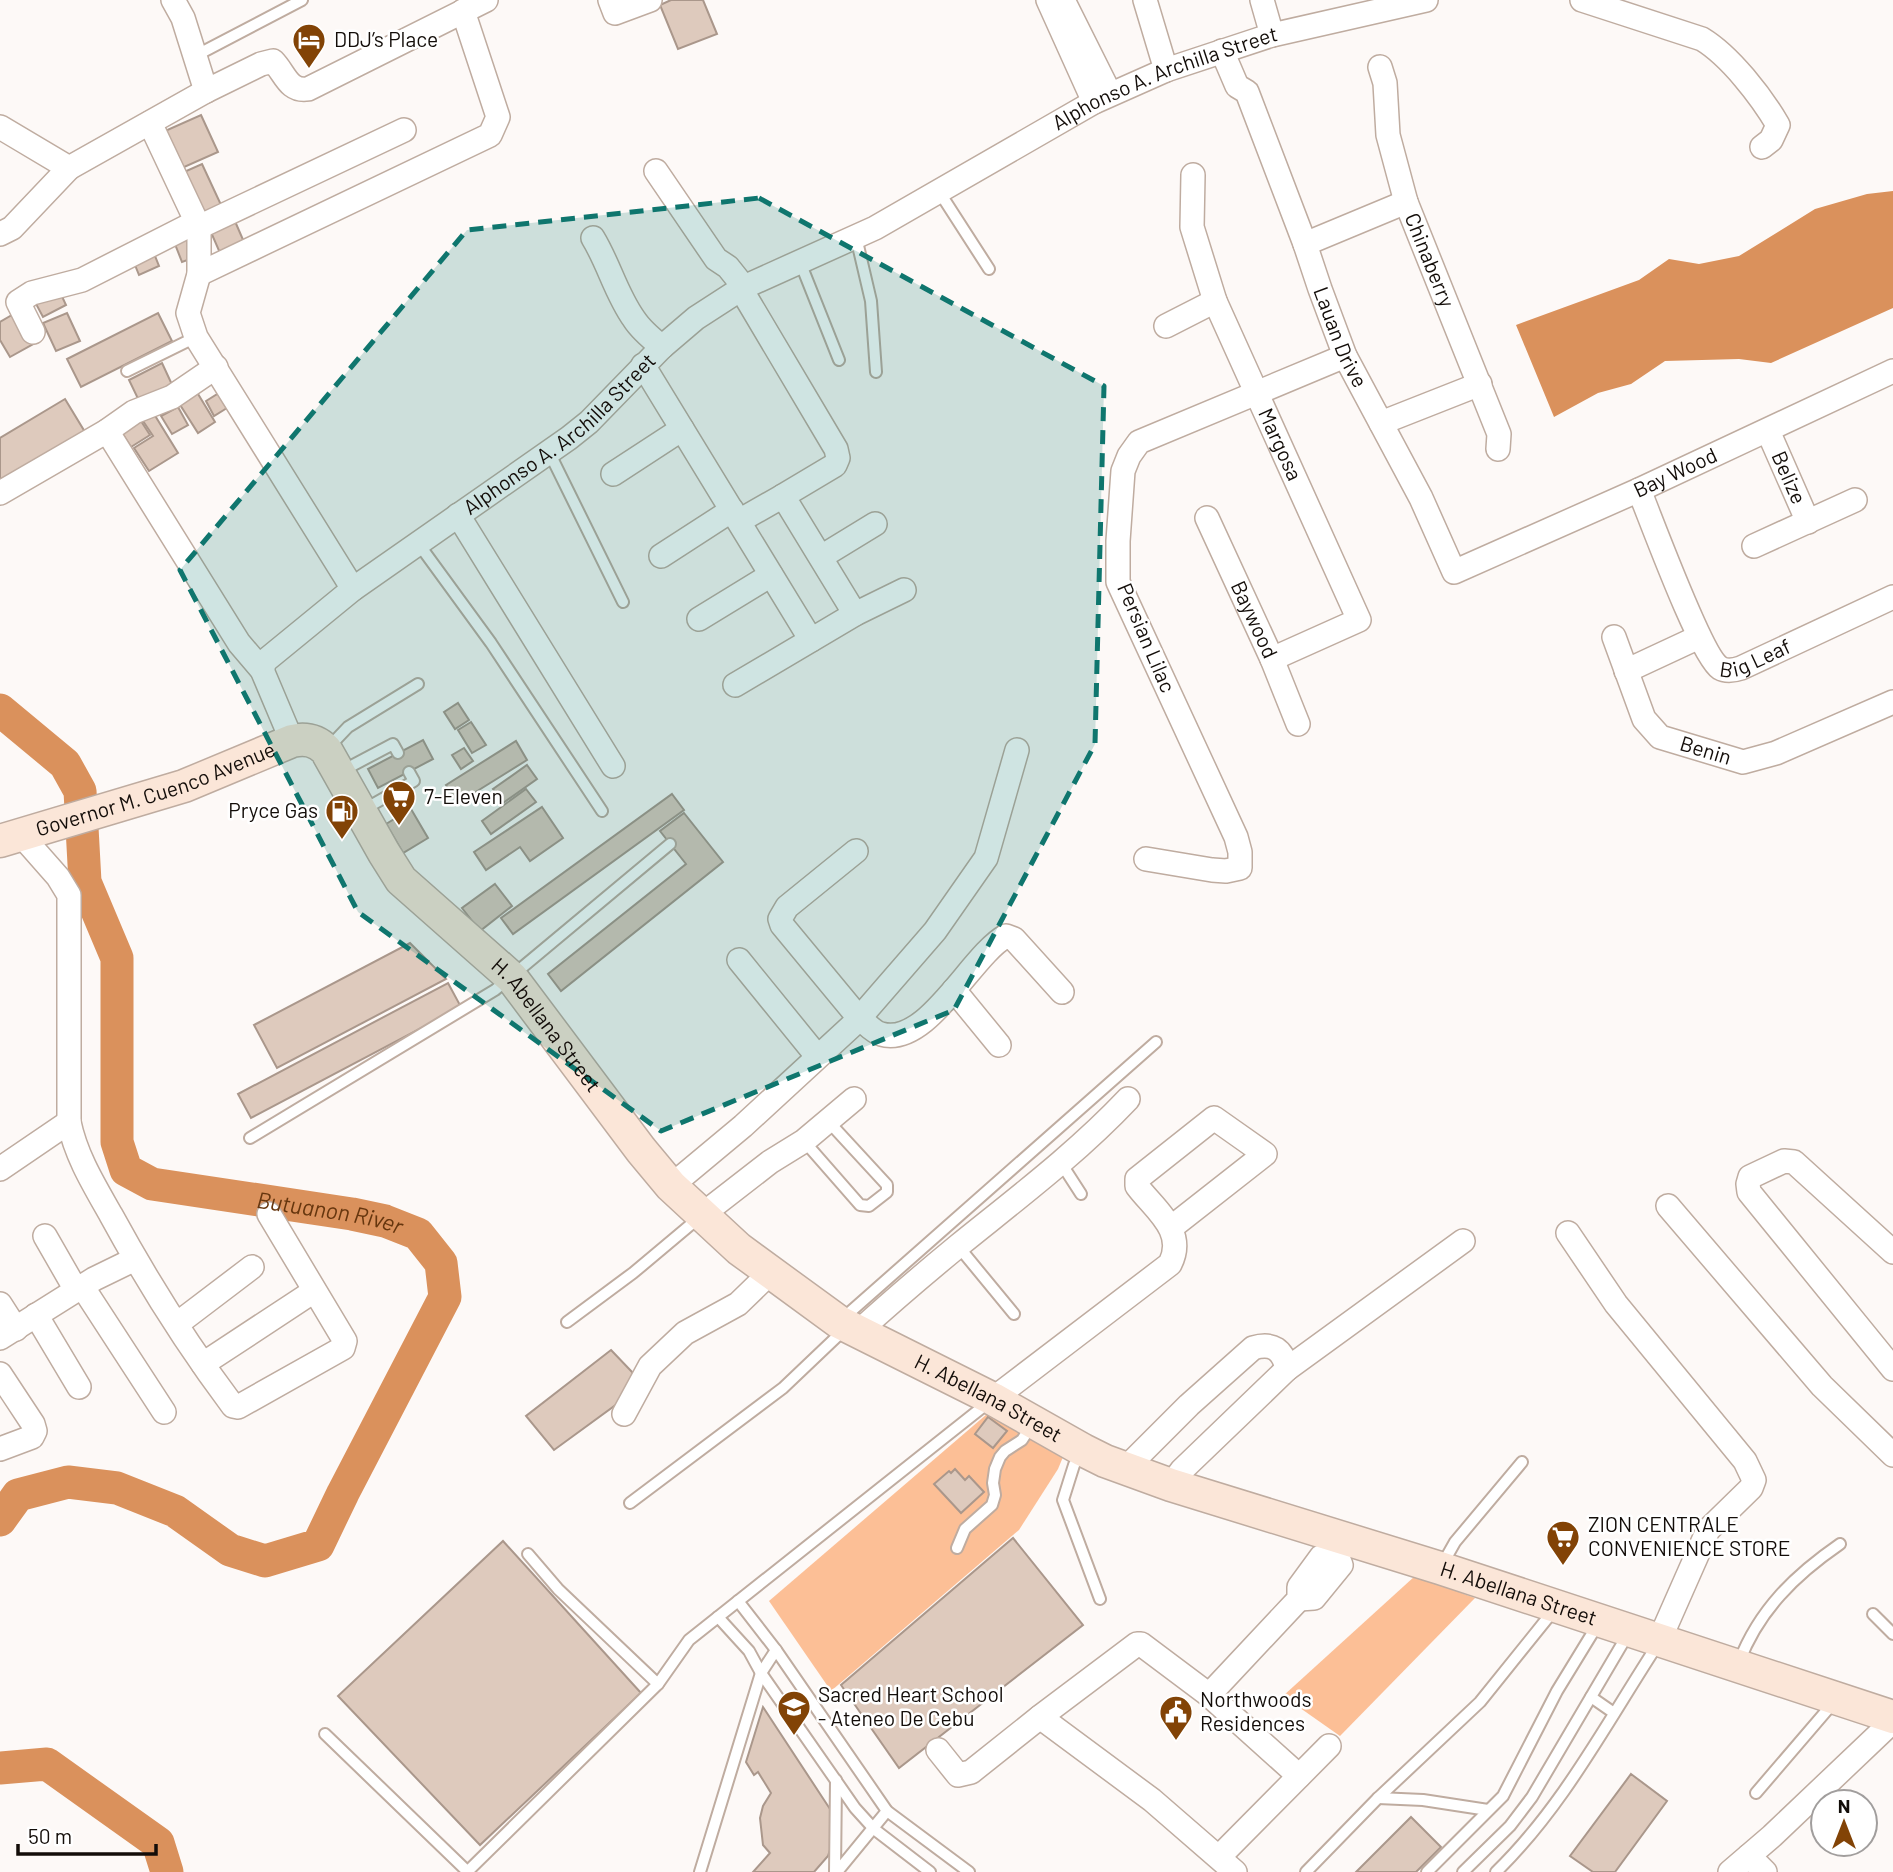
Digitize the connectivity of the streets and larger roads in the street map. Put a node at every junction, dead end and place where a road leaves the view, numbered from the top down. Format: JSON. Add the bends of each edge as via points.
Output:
{"nodes":[{"id":1,"x":173,"y":0,"type":"edge"},
{"id":2,"x":486,"y":0,"type":"edge"},
{"id":3,"x":610,"y":0,"type":"edge"},
{"id":4,"x":650,"y":0,"type":"edge"},
{"id":5,"x":1048,"y":0,"type":"edge"},
{"id":6,"x":1063,"y":0,"type":"edge"},
{"id":7,"x":1145,"y":0,"type":"edge"},
{"id":8,"x":1262,"y":0,"type":"edge"},
{"id":9,"x":1426,"y":0,"type":"edge"},
{"id":10,"x":1582,"y":0,"type":"edge"},
{"id":11,"x":463,"y":11,"type":"junction"},
{"id":12,"x":1272,"y":35,"type":"junction"},
{"id":13,"x":1231,"y":48,"type":"junction"},
{"id":14,"x":1380,"y":67,"type":"dead end"},
{"id":15,"x":1166,"y":70,"type":"junction"},
{"id":16,"x":206,"y":91,"type":"junction"},
{"id":17,"x":1102,"y":98,"type":"junction"},
{"id":18,"x":150,"y":123,"type":"junction"},
{"id":19,"x":0,"y":127,"type":"edge"},
{"id":20,"x":404,"y":130,"type":"dead end"},
{"id":21,"x":1762,"y":147,"type":"dead end"},
{"id":22,"x":69,"y":168,"type":"junction"},
{"id":23,"x":656,"y":171,"type":"dead end"},
{"id":24,"x":1193,"y":175,"type":"dead end"},
{"id":25,"x":1406,"y":202,"type":"junction"},
{"id":26,"x":197,"y":224,"type":"junction"},
{"id":27,"x":0,"y":234,"type":"edge"},
{"id":28,"x":593,"y":238,"type":"dead end"},
{"id":29,"x":1305,"y":244,"type":"junction"},
{"id":30,"x":199,"y":274,"type":"junction"},
{"id":31,"x":743,"y":288,"type":"junction"},
{"id":32,"x":1215,"y":301,"type":"junction"},
{"id":33,"x":1166,"y":326,"type":"dead end"},
{"id":34,"x":33,"y":332,"type":"dead end"},
{"id":35,"x":662,"y":347,"type":"junction"},
{"id":36,"x":1345,"y":356,"type":"junction"},
{"id":37,"x":643,"y":365,"type":"junction"},
{"id":38,"x":216,"y":367,"type":"junction"},
{"id":39,"x":1893,"y":371,"type":"edge"},
{"id":40,"x":1480,"y":384,"type":"junction"},
{"id":41,"x":1257,"y":395,"type":"junction"},
{"id":42,"x":1381,"y":423,"type":"junction"},
{"id":43,"x":682,"y":429,"type":"junction"},
{"id":44,"x":107,"y":431,"type":"junction"},
{"id":45,"x":1768,"y":431,"type":"junction"},
{"id":46,"x":1498,"y":449,"type":"dead end"},
{"id":47,"x":613,"y":474,"type":"dead end"},
{"id":48,"x":1639,"y":490,"type":"junction"},
{"id":49,"x":0,"y":493,"type":"edge"},
{"id":50,"x":783,"y":496,"type":"junction"},
{"id":51,"x":1855,"y":500,"type":"dead end"},
{"id":52,"x":458,"y":515,"type":"junction"},
{"id":53,"x":736,"y":516,"type":"junction"},
{"id":54,"x":1207,"y":518,"type":"dead end"},
{"id":55,"x":1808,"y":523,"type":"junction"},
{"id":56,"x":875,"y":524,"type":"dead end"},
{"id":57,"x":1754,"y":546,"type":"dead end"},
{"id":58,"x":661,"y":556,"type":"dead end"},
{"id":59,"x":821,"y":557,"type":"junction"},
{"id":60,"x":1454,"y":572,"type":"joint"},
{"id":61,"x":771,"y":575,"type":"junction"},
{"id":62,"x":353,"y":589,"type":"junction"},
{"id":63,"x":904,"y":590,"type":"dead end"},
{"id":64,"x":1893,"y":597,"type":"edge"},
{"id":65,"x":855,"y":614,"type":"junction"},
{"id":66,"x":699,"y":619,"type":"dead end"},
{"id":67,"x":1614,"y":637,"type":"dead end"},
{"id":68,"x":1699,"y":637,"type":"junction"},
{"id":69,"x":811,"y":640,"type":"junction"},
{"id":70,"x":1272,"y":659,"type":"junction"},
{"id":71,"x":262,"y":670,"type":"junction"},
{"id":72,"x":1626,"y":671,"type":"junction"},
{"id":73,"x":735,"y":685,"type":"dead end"},
{"id":74,"x":1893,"y":702,"type":"edge"},
{"id":75,"x":1298,"y":724,"type":"dead end"},
{"id":76,"x":1017,"y":750,"type":"dead end"},
{"id":77,"x":317,"y":751,"type":"junction"},
{"id":78,"x":613,"y":766,"type":"dead end"},
{"id":79,"x":11,"y":838,"type":"edge"},
{"id":80,"x":856,"y":851,"type":"dead end"},
{"id":81,"x":1146,"y":859,"type":"dead end"},
{"id":82,"x":738,"y":960,"type":"dead end"},
{"id":83,"x":954,"y":990,"type":"junction"},
{"id":84,"x":1062,"y":992,"type":"dead end"},
{"id":85,"x":859,"y":1018,"type":"junction"},
{"id":86,"x":999,"y":1045,"type":"dead end"},
{"id":87,"x":817,"y":1056,"type":"junction"},
{"id":88,"x":854,"y":1098,"type":"dead end"},
{"id":89,"x":1128,"y":1100,"type":"dead end"},
{"id":90,"x":69,"y":1122,"type":"junction"},
{"id":91,"x":0,"y":1169,"type":"edge"},
{"id":92,"x":671,"y":1186,"type":"junction"},
{"id":93,"x":1668,"y":1206,"type":"dead end"},
{"id":94,"x":269,"y":1214,"type":"dead end"},
{"id":95,"x":703,"y":1214,"type":"junction"},
{"id":96,"x":1172,"y":1227,"type":"junction"},
{"id":97,"x":1568,"y":1233,"type":"dead end"},
{"id":98,"x":45,"y":1236,"type":"dead end"},
{"id":99,"x":1464,"y":1241,"type":"dead end"},
{"id":100,"x":1893,"y":1252,"type":"edge"},
{"id":101,"x":135,"y":1259,"type":"junction"},
{"id":102,"x":252,"y":1267,"type":"dead end"},
{"id":103,"x":770,"y":1273,"type":"junction"},
{"id":104,"x":79,"y":1288,"type":"junction"},
{"id":105,"x":314,"y":1291,"type":"junction"},
{"id":106,"x":0,"y":1304,"type":"edge"},
{"id":107,"x":36,"y":1315,"type":"junction"},
{"id":108,"x":177,"y":1324,"type":"junction"},
{"id":109,"x":848,"y":1327,"type":"junction"},
{"id":110,"x":8,"y":1334,"type":"edge"},
{"id":111,"x":203,"y":1364,"type":"junction"},
{"id":112,"x":1287,"y":1369,"type":"junction"},
{"id":113,"x":1893,"y":1369,"type":"edge"},
{"id":114,"x":0,"y":1374,"type":"edge"},
{"id":115,"x":79,"y":1387,"type":"dead end"},
{"id":116,"x":993,"y":1399,"type":"junction"},
{"id":117,"x":164,"y":1412,"type":"dead end"},
{"id":118,"x":624,"y":1414,"type":"dead end"},
{"id":119,"x":0,"y":1449,"type":"edge"},
{"id":120,"x":1893,"y":1455,"type":"edge"},
{"id":121,"x":1126,"y":1468,"type":"junction"},
{"id":122,"x":1171,"y":1485,"type":"junction"},
{"id":123,"x":1343,"y":1547,"type":"junction"},
{"id":124,"x":1659,"y":1641,"type":"junction"},
{"id":125,"x":1209,"y":1695,"type":"junction"},
{"id":126,"x":1040,"y":1717,"type":"junction"},
{"id":127,"x":1893,"y":1719,"type":"edge"},
{"id":128,"x":1329,"y":1746,"type":"dead end"},
{"id":129,"x":938,"y":1750,"type":"dead end"},
{"id":130,"x":1298,"y":1776,"type":"junction"},
{"id":131,"x":1227,"y":1864,"type":"edge"},
{"id":132,"x":1757,"y":1864,"type":"edge"},
{"id":133,"x":1730,"y":1872,"type":"edge"}],
"edges":[{"from":1,"to":16,"type":"street"},
{"from":2,"to":11,"type":"street"},
{"from":3,"to":4,"type":"street","via":[[615,13]]},
{"from":5,"to":17,"type":"street"},
{"from":6,"to":17,"type":"street"},
{"from":7,"to":15,"type":"street"},
{"from":8,"to":12,"type":"street"},
{"from":9,"to":12,"type":"street","name":"Alphonso A. Archilla Street"},
{"from":10,"to":21,"type":"street","via":[[1713,46],[1777,125]]},
{"from":11,"to":16,"type":"street","via":[[308,89],[292,88],[273,61]]},
{"from":11,"to":30,"type":"street","via":[[498,117],[490,135]]},
{"from":12,"to":13,"type":"street","name":"Alphonso A. Archilla Street"},
{"from":13,"to":15,"type":"street","name":"Alphonso A. Archilla Street"},
{"from":13,"to":29,"type":"street","name":"Lauan Drive","via":[[1237,86],[1247,92]]},
{"from":14,"to":25,"type":"street","name":"Chinaberry","via":[[1388,135]]},
{"from":15,"to":17,"type":"street","name":"Alphonso A. Archilla Street"},
{"from":16,"to":18,"type":"street"},
{"from":17,"to":31,"type":"street","name":"Alphonso A. Archilla Street","via":[[865,232]]},
{"from":18,"to":22,"type":"street"},
{"from":18,"to":26,"type":"street"},
{"from":19,"to":22,"type":"street"},
{"from":20,"to":26,"type":"street"},
{"from":22,"to":27,"type":"street","via":[[12,228]]},
{"from":23,"to":31,"type":"street","via":[[716,259]]},
{"from":24,"to":32,"type":"street","name":"Margosa","via":[[1192,227]]},
{"from":25,"to":29,"type":"street"},
{"from":25,"to":40,"type":"street","name":"Chinaberry"},
{"from":26,"to":30,"type":"street"},
{"from":26,"to":34,"type":"street","via":[[82,279],[32,293],[18,302]]},
{"from":28,"to":35,"type":"street","via":[[634,320]]},
{"from":29,"to":36,"type":"street","name":"Lauan Drive"},
{"from":30,"to":38,"type":"street","via":[[188,313],[196,337]]},
{"from":31,"to":35,"type":"street","name":"Alphonso A. Archilla Street"},
{"from":31,"to":50,"type":"street","via":[[838,458],[835,465]]},
{"from":32,"to":33,"type":"street"},
{"from":32,"to":41,"type":"street","name":"Margosa"},
{"from":35,"to":37,"type":"street","name":"Alphonso A. Archilla Street"},
{"from":36,"to":41,"type":"street","name":"Persian Lilac"},
{"from":36,"to":42,"type":"street","name":"Lauan Drive"},
{"from":37,"to":43,"type":"street"},
{"from":37,"to":52,"type":"street","name":"Alphonso A. Archilla Street","via":[[589,422]]},
{"from":38,"to":44,"type":"street","via":[[172,397],[134,412]]},
{"from":38,"to":62,"type":"street"},
{"from":39,"to":45,"type":"street","name":"Bay Wood"},
{"from":40,"to":42,"type":"street"},
{"from":40,"to":46,"type":"street","name":"Chinaberry","via":[[1499,434]]},
{"from":41,"to":70,"type":"street","name":"Margosa","via":[[1359,620]]},
{"from":41,"to":81,"type":"street","name":"Persian Lilac","via":[[1139,442],[1123,471],[1118,582],[1236,837],[1240,868],[1226,871]]},
{"from":42,"to":60,"type":"street","name":"Lauan Drive"},
{"from":43,"to":47,"type":"street"},
{"from":43,"to":53,"type":"street"},
{"from":44,"to":49,"type":"street"},
{"from":44,"to":71,"type":"street","via":[[239,643]]},
{"from":45,"to":48,"type":"street","name":"Bay Wood"},
{"from":45,"to":55,"type":"street","name":"Belize"},
{"from":48,"to":60,"type":"street","name":"Bay Wood"},
{"from":48,"to":68,"type":"street","name":"Big Leaf"},
{"from":50,"to":53,"type":"street"},
{"from":50,"to":59,"type":"street"},
{"from":51,"to":55,"type":"street"},
{"from":52,"to":62,"type":"street","name":"Alphonso A. Archilla Street"},
{"from":52,"to":78,"type":"street"},
{"from":53,"to":58,"type":"street"},
{"from":53,"to":61,"type":"street"},
{"from":54,"to":70,"type":"street","name":"Baywood"},
{"from":55,"to":57,"type":"street"},
{"from":56,"to":59,"type":"street"},
{"from":59,"to":65,"type":"street"},
{"from":61,"to":66,"type":"street"},
{"from":61,"to":69,"type":"street"},
{"from":62,"to":71,"type":"street","name":"Alphonso A. Archilla Street","via":[[265,660]]},
{"from":63,"to":65,"type":"street"},
{"from":64,"to":68,"type":"street","name":"Big Leaf","via":[[1735,670],[1716,664]]},
{"from":65,"to":69,"type":"street"},
{"from":67,"to":72,"type":"street","name":"Benin"},
{"from":68,"to":72,"type":"street"},
{"from":69,"to":73,"type":"street"},
{"from":70,"to":75,"type":"street","name":"Baywood"},
{"from":71,"to":77,"type":"street"},
{"from":72,"to":74,"type":"street","name":"Benin","via":[[1644,719],[1660,737],[1743,762],[1776,753]]},
{"from":76,"to":85,"type":"street","via":[[986,858],[935,931]]},
{"from":77,"to":79,"type":"main road","name":"Governor M. Cuenco Avenue"},
{"from":77,"to":92,"type":"main road","name":"H. Abellana Street","via":[[361,811],[401,880],[512,978]]},
{"from":79,"to":90,"type":"street","via":[[58,877],[69,895]]},
{"from":80,"to":85,"type":"street","via":[[787,907],[780,919]]},
{"from":82,"to":87,"type":"street"},
{"from":83,"to":84,"type":"street","via":[[1006,936],[1014,939]]},
{"from":83,"to":85,"type":"street","via":[[907,1033],[881,1034]]},
{"from":83,"to":86,"type":"street"},
{"from":85,"to":87,"type":"street"},
{"from":87,"to":92,"type":"street"},
{"from":88,"to":95,"type":"street","via":[[804,1141]]},
{"from":89,"to":109,"type":"street","via":[[1061,1163]]},
{"from":90,"to":91,"type":"street"},
{"from":90,"to":101,"type":"street","via":[[87,1172]]},
{"from":92,"to":95,"type":"main road","name":"H. Abellana Street"},
{"from":93,"to":120,"type":"street","via":[[1822,1386]]},
{"from":94,"to":105,"type":"street"},
{"from":95,"to":103,"type":"main road","name":"H. Abellana Street"},
{"from":96,"to":96,"type":"street","via":[[1213,1195],[1265,1154],[1220,1121],[1210,1120],[1135,1181]]},
{"from":96,"to":116,"type":"street","via":[[1175,1255],[1170,1264]]},
{"from":97,"to":124,"type":"street","via":[[1616,1304],[1745,1461],[1754,1479],[1751,1488],[1708,1530]]},
{"from":98,"to":104,"type":"street"},
{"from":99,"to":112,"type":"street"},
{"from":100,"to":113,"type":"street","via":[[1794,1162],[1784,1161],[1750,1177],[1749,1192]]},
{"from":101,"to":104,"type":"street"},
{"from":101,"to":108,"type":"street"},
{"from":102,"to":108,"type":"street"},
{"from":103,"to":109,"type":"main road","name":"H. Abellana Street"},
{"from":103,"to":118,"type":"street","via":[[738,1304],[685,1333],[650,1366]]},
{"from":104,"to":107,"type":"street"},
{"from":104,"to":117,"type":"street"},
{"from":105,"to":111,"type":"street"},
{"from":105,"to":111,"type":"street","via":[[344,1337],[342,1348],[238,1407]]},
{"from":106,"to":110,"type":"street"},
{"from":107,"to":110,"type":"street"},
{"from":107,"to":115,"type":"street"},
{"from":108,"to":111,"type":"street"},
{"from":109,"to":116,"type":"main road","name":"H. Abellana Street"},
{"from":112,"to":121,"type":"street","via":[[1277,1349],[1253,1348]]},
{"from":112,"to":122,"type":"street"},
{"from":114,"to":119,"type":"street","via":[[35,1431],[32,1437]]},
{"from":116,"to":121,"type":"main road","name":"H. Abellana Street","via":[[1083,1450]]},
{"from":121,"to":122,"type":"main road","name":"H. Abellana Street"},
{"from":122,"to":123,"type":"main road","name":"H. Abellana Street"},
{"from":123,"to":124,"type":"main road","name":"H. Abellana Street","via":[[1440,1569]]},
{"from":123,"to":125,"type":"street","via":[[1341,1565],[1314,1598],[1299,1599]]},
{"from":124,"to":127,"type":"main road","name":"H. Abellana Street"},
{"from":125,"to":126,"type":"street","via":[[1146,1645],[1137,1644]]},
{"from":125,"to":130,"type":"street"},
{"from":126,"to":129,"type":"street","via":[[967,1775],[958,1775]]},
{"from":126,"to":131,"type":"street","via":[[1152,1800]]},
{"from":127,"to":132,"type":"street"},
{"from":128,"to":130,"type":"street"},
{"from":130,"to":131,"type":"street"},
{"from":132,"to":133,"type":"street"}]}
